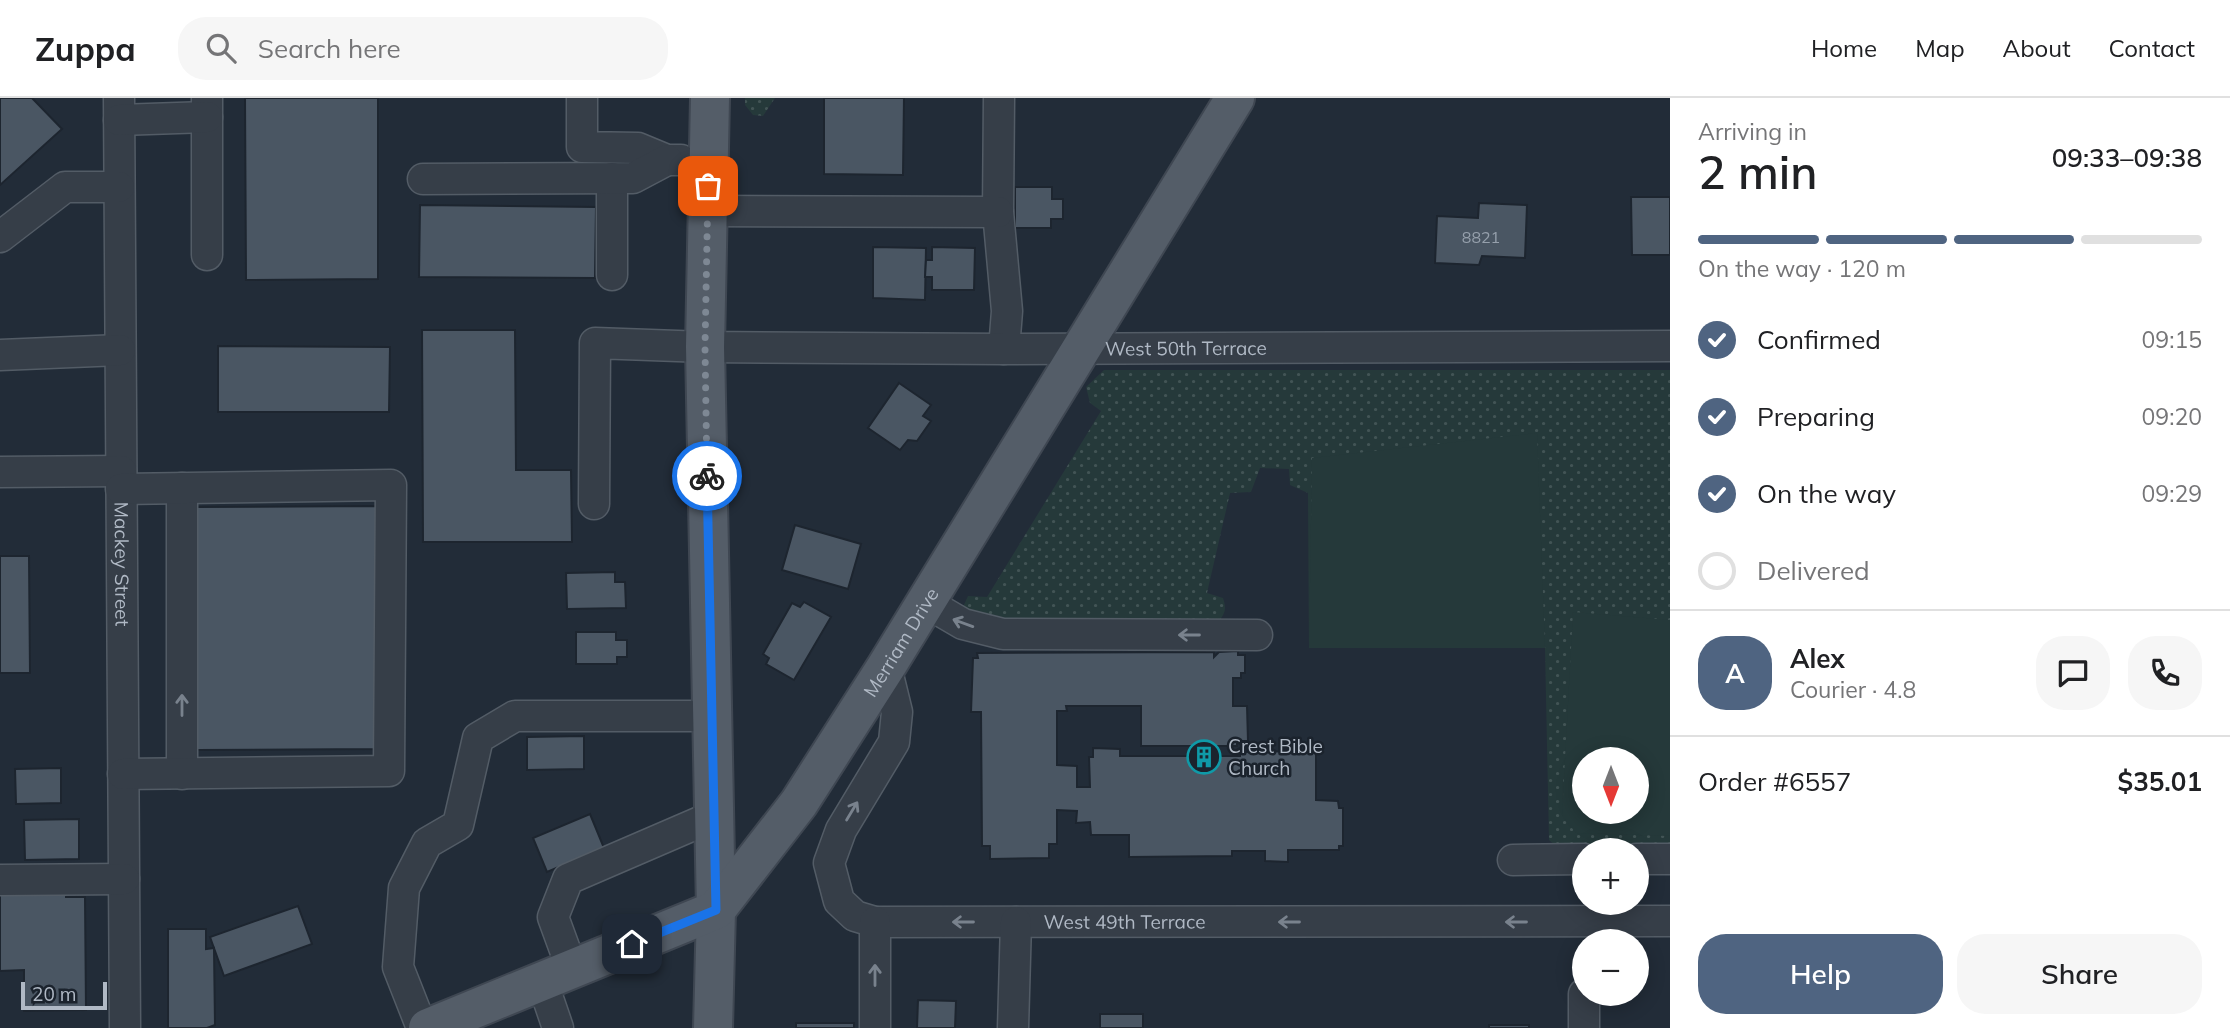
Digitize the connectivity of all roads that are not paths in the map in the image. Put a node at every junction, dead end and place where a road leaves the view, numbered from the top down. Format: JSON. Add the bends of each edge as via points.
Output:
{"nodes":[{"id":1,"x":582,"y":98,"type":"edge"},
{"id":2,"x":710,"y":98,"type":"edge"},
{"id":3,"x":999,"y":98,"type":"edge"},
{"id":4,"x":1235,"y":98,"type":"edge"},
{"id":5,"x":207,"y":108,"type":"edge"},
{"id":6,"x":119,"y":109,"type":"edge"},
{"id":7,"x":667,"y":160,"type":"junction"},
{"id":8,"x":709,"y":160,"type":"junction"},
{"id":9,"x":612,"y":178,"type":"junction"},
{"id":10,"x":423,"y":179,"type":"dead end"},
{"id":11,"x":119,"y":187,"type":"junction"},
{"id":12,"x":708,"y":211,"type":"junction"},
{"id":13,"x":998,"y":212,"type":"junction"},
{"id":14,"x":0,"y":237,"type":"edge"},
{"id":15,"x":207,"y":255,"type":"dead end"},
{"id":16,"x":612,"y":275,"type":"dead end"},
{"id":17,"x":1670,"y":346,"type":"edge"},
{"id":18,"x":705,"y":347,"type":"junction"},
{"id":19,"x":1004,"y":349,"type":"junction"},
{"id":20,"x":1083,"y":349,"type":"junction"},
{"id":21,"x":120,"y":351,"type":"junction"},
{"id":22,"x":0,"y":355,"type":"edge"},
{"id":23,"x":0,"y":472,"type":"edge"},
{"id":24,"x":121,"y":480,"type":"junction"},
{"id":25,"x":182,"y":488,"type":"junction"},
{"id":26,"x":594,"y":504,"type":"dead end"},
{"id":27,"x":927,"y":603,"type":"junction"},
{"id":28,"x":1257,"y":635,"type":"dead end"},
{"id":29,"x":886,"y":667,"type":"junction"},
{"id":30,"x":712,"y":716,"type":"junction"},
{"id":31,"x":123,"y":774,"type":"junction"},
{"id":32,"x":182,"y":774,"type":"junction"},
{"id":33,"x":714,"y":816,"type":"junction"},
{"id":34,"x":1572,"y":859,"type":"edge"},
{"id":35,"x":1649,"y":859,"type":"edge"},
{"id":36,"x":1670,"y":859,"type":"edge"},
{"id":37,"x":1513,"y":860,"type":"dead end"},
{"id":38,"x":124,"y":879,"type":"junction"},
{"id":39,"x":0,"y":880,"type":"edge"},
{"id":40,"x":716,"y":910,"type":"junction"},
{"id":41,"x":1670,"y":921,"type":"edge"},
{"id":42,"x":875,"y":922,"type":"junction"},
{"id":43,"x":1016,"y":922,"type":"junction"},
{"id":44,"x":1602,"y":929,"type":"edge"},
{"id":45,"x":1572,"y":931,"type":"edge"},
{"id":46,"x":557,"y":975,"type":"junction"},
{"id":47,"x":1584,"y":1006,"type":"edge"},
{"id":48,"x":439,"y":1026,"type":"edge"},
{"id":49,"x":125,"y":1028,"type":"edge"},
{"id":50,"x":558,"y":1028,"type":"edge"},
{"id":51,"x":713,"y":1028,"type":"edge"},
{"id":52,"x":875,"y":1028,"type":"edge"},
{"id":53,"x":1013,"y":1028,"type":"edge"},
{"id":54,"x":1584,"y":1028,"type":"edge"}],
"edges":[{"from":1,"to":7,"type":"street","via":[[582,146],[638,148]]},
{"from":2,"to":8,"type":"main road"},
{"from":3,"to":13,"type":"street"},
{"from":4,"to":20,"type":"main road","name":"Merriam Drive"},
{"from":5,"to":6,"type":"street"},
{"from":5,"to":15,"type":"street"},
{"from":6,"to":11,"type":"street","name":"Mackey Street"},
{"from":7,"to":8,"type":"street"},
{"from":7,"to":9,"type":"street","via":[[633,178]]},
{"from":8,"to":12,"type":"main road"},
{"from":9,"to":10,"type":"street"},
{"from":9,"to":16,"type":"street"},
{"from":11,"to":14,"type":"street","via":[[65,187]]},
{"from":11,"to":21,"type":"street","name":"Mackey Street"},
{"from":12,"to":13,"type":"street"},
{"from":12,"to":18,"type":"main road"},
{"from":13,"to":19,"type":"street","via":[[1007,311]]},
{"from":17,"to":20,"type":"street","name":"West 50th Terrace"},
{"from":18,"to":19,"type":"street","name":"West 50th Terrace"},
{"from":18,"to":26,"type":"street","name":"West 50th Terrace","via":[[595,343]]},
{"from":18,"to":30,"type":"main road"},
{"from":19,"to":20,"type":"street","name":"West 50th Terrace"},
{"from":20,"to":27,"type":"main road","name":"Merriam Drive"},
{"from":21,"to":22,"type":"street"},
{"from":21,"to":24,"type":"street","name":"Mackey Street"},
{"from":23,"to":24,"type":"street"},
{"from":24,"to":25,"type":"street"},
{"from":24,"to":31,"type":"street","name":"Mackey Street"},
{"from":32,"to":25,"type":"street","one_way":true},
{"from":25,"to":32,"type":"street","via":[[391,485],[389,771]]},
{"from":28,"to":27,"type":"street","one_way":true,"via":[[1003,634],[963,625]]},
{"from":27,"to":29,"type":"main road","name":"Merriam Drive"},
{"from":29,"to":40,"type":"main road","name":"Merriam Drive","via":[[799,803]]},
{"from":42,"to":29,"type":"street","name":"West 49th Terrace","one_way":true,"via":[[855,916],[839,901],[829,863],[841,830],[894,742],[897,712]]},
{"from":30,"to":33,"type":"main road"},
{"from":30,"to":48,"type":"street","via":[[515,716],[478,738],[458,825],[427,843],[404,888],[398,967]]},
{"from":31,"to":32,"type":"street"},
{"from":31,"to":38,"type":"street","name":"Mackey Street"},
{"from":33,"to":40,"type":"main road"},
{"from":33,"to":46,"type":"street","via":[[568,879],[553,917]]},
{"from":34,"to":37,"type":"street"},
{"from":35,"to":36,"type":"street"},
{"from":38,"to":39,"type":"street"},
{"from":38,"to":49,"type":"street","name":"Mackey Street"},
{"from":40,"to":46,"type":"main road","name":"Merriam Drive"},
{"from":40,"to":51,"type":"main road"},
{"from":41,"to":44,"type":"street","name":"West 49th Terrace"},
{"from":43,"to":42,"type":"street","name":"West 49th Terrace","one_way":true},
{"from":52,"to":42,"type":"street","one_way":true},
{"from":45,"to":43,"type":"street","name":"West 49th Terrace","one_way":true},
{"from":43,"to":53,"type":"street"},
{"from":46,"to":48,"type":"main road","name":"Merriam Drive"},
{"from":46,"to":50,"type":"street"},
{"from":47,"to":54,"type":"street"}]}
